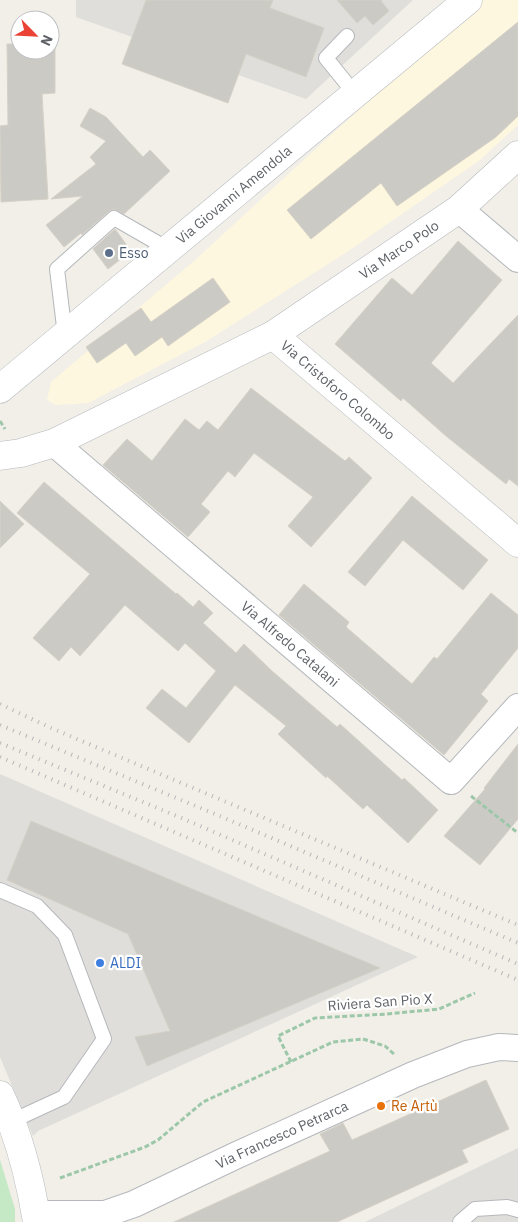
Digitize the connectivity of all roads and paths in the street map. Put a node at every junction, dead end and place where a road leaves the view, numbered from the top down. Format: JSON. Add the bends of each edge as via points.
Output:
{"nodes":[{"id":1,"x":468,"y":0,"type":"edge"},
{"id":2,"x":347,"y":36,"type":"dead end"},
{"id":3,"x":355,"y":94,"type":"junction"},
{"id":4,"x":518,"y":155,"type":"edge"},
{"id":5,"x":459,"y":209,"type":"junction"},
{"id":6,"x":168,"y":249,"type":"junction"},
{"id":7,"x":518,"y":259,"type":"edge"},
{"id":8,"x":65,"y":335,"type":"junction"},
{"id":9,"x":273,"y":335,"type":"junction"},
{"id":10,"x":0,"y":389,"type":"edge"},
{"id":11,"x":54,"y":443,"type":"junction"},
{"id":12,"x":0,"y":456,"type":"edge"},
{"id":13,"x":518,"y":543,"type":"edge"},
{"id":14,"x":518,"y":707,"type":"edge"},
{"id":15,"x":451,"y":781,"type":"junction"},
{"id":16,"x":518,"y":833,"type":"edge"},
{"id":17,"x":0,"y":890,"type":"edge"},
{"id":18,"x":475,"y":993,"type":"dead end"},
{"id":19,"x":518,"y":1048,"type":"edge"},
{"id":20,"x":291,"y":1062,"type":"junction"},
{"id":21,"x":413,"y":1075,"type":"junction"},
{"id":22,"x":0,"y":1095,"type":"edge"},
{"id":23,"x":12,"y":1121,"type":"junction"},
{"id":24,"x":60,"y":1178,"type":"dead end"},
{"id":25,"x":518,"y":1210,"type":"edge"},
{"id":26,"x":42,"y":1213,"type":"edge"},
{"id":27,"x":460,"y":1222,"type":"edge"}],
"edges":[{"from":1,"to":3,"type":"street","name":"Via Giovanni Amendola"},
{"from":2,"to":3,"type":"lane","via":[[326,58]]},
{"from":3,"to":6,"type":"street","name":"Via Giovanni Amendola"},
{"from":4,"to":5,"type":"street","name":"Via Marco Polo"},
{"from":5,"to":7,"type":"street"},
{"from":5,"to":9,"type":"street","name":"Via Marco Polo"},
{"from":6,"to":8,"type":"street","name":"Via Giovanni Amendola"},
{"from":6,"to":8,"type":"lane","via":[[114,218],[57,269]]},
{"from":8,"to":10,"type":"street","name":"Via Giovanni Amendola"},
{"from":9,"to":11,"type":"street","name":"Via Cristoforo Colombo"},
{"from":9,"to":13,"type":"street","name":"Via Cristoforo Colombo"},
{"from":11,"to":12,"type":"street","name":"Via Cristoforo Colombo"},
{"from":11,"to":15,"type":"street","name":"Via Alfredo Catalani"},
{"from":14,"to":15,"type":"street"},
{"from":15,"to":16,"type":"path"},
{"from":17,"to":23,"type":"lane","via":[[37,906],[65,935],[104,1039],[64,1097]]},
{"from":18,"to":20,"type":"path","name":"Riviera San Pio X","via":[[439,1009],[315,1018],[278,1036]]},
{"from":19,"to":21,"type":"street","name":"Via Francesco Petrarca","via":[[499,1047],[467,1054]]},
{"from":20,"to":21,"type":"path","via":[[333,1042],[363,1039],[385,1046]]},
{"from":20,"to":24,"type":"path","via":[[203,1102],[145,1147]]},
{"from":21,"to":26,"type":"street","name":"Via Francesco Petrarca","via":[[134,1204],[105,1214]]},
{"from":22,"to":23,"type":"street"},
{"from":23,"to":26,"type":"street"},
{"from":25,"to":27,"type":"lane","via":[[507,1206],[475,1208]]}]}
